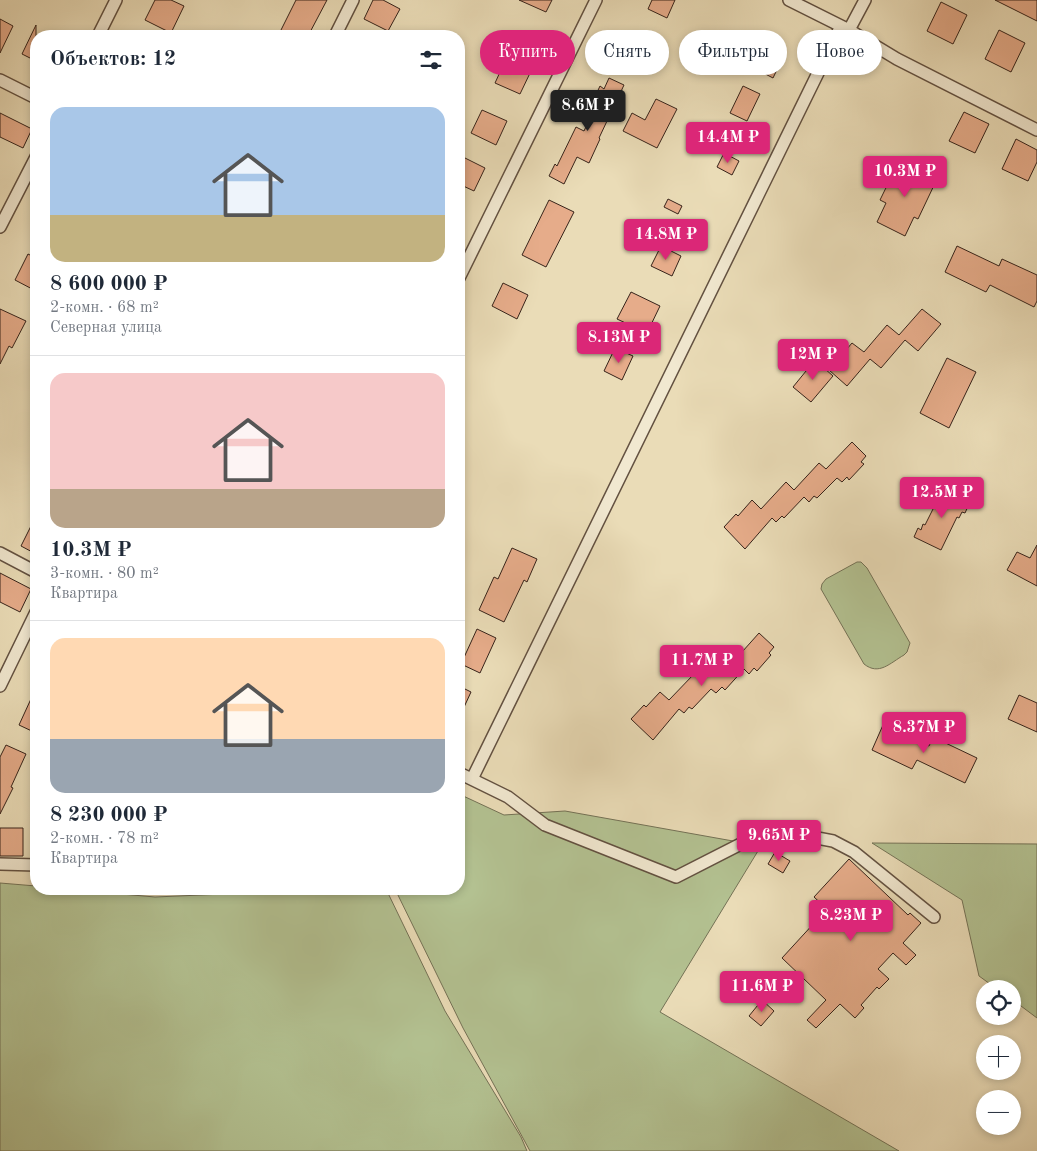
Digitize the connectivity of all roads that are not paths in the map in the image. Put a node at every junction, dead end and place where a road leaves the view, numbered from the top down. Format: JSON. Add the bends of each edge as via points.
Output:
{"nodes":[{"id":1,"x":116,"y":0,"type":"edge"},
{"id":2,"x":353,"y":0,"type":"edge"},
{"id":3,"x":596,"y":0,"type":"edge"},
{"id":4,"x":789,"y":0,"type":"edge"},
{"id":5,"x":864,"y":0,"type":"edge"},
{"id":6,"x":845,"y":28,"type":"junction"},
{"id":7,"x":101,"y":30,"type":"edge"},
{"id":8,"x":338,"y":30,"type":"edge"},
{"id":9,"x":0,"y":80,"type":"edge"},
{"id":10,"x":30,"y":95,"type":"edge"},
{"id":11,"x":1037,"y":130,"type":"edge"},
{"id":12,"x":30,"y":169,"type":"edge"},
{"id":13,"x":0,"y":227,"type":"edge"},
{"id":14,"x":465,"y":266,"type":"edge"},
{"id":15,"x":0,"y":553,"type":"edge"},
{"id":16,"x":30,"y":569,"type":"edge"},
{"id":17,"x":30,"y":624,"type":"edge"},
{"id":18,"x":0,"y":686,"type":"edge"},
{"id":19,"x":465,"y":776,"type":"edge"},
{"id":20,"x":472,"y":779,"type":"junction"},
{"id":21,"x":0,"y":864,"type":"edge"},
{"id":22,"x":30,"y":865,"type":"edge"},
{"id":23,"x":934,"y":917,"type":"dead end"}],
"edges":[{"from":1,"to":7,"type":"street"},
{"from":2,"to":8,"type":"street"},
{"from":3,"to":14,"type":"street"},
{"from":4,"to":6,"type":"street"},
{"from":5,"to":6,"type":"street"},
{"from":6,"to":11,"type":"street","via":[[896,60]]},
{"from":6,"to":20,"type":"street"},
{"from":9,"to":10,"type":"street"},
{"from":12,"to":13,"type":"street"},
{"from":15,"to":16,"type":"street"},
{"from":17,"to":18,"type":"street"},
{"from":19,"to":20,"type":"street"},
{"from":20,"to":23,"type":"street","via":[[508,797],[544,825],[676,877],[770,830],[833,841],[854,852]]},
{"from":21,"to":22,"type":"street"}]}
